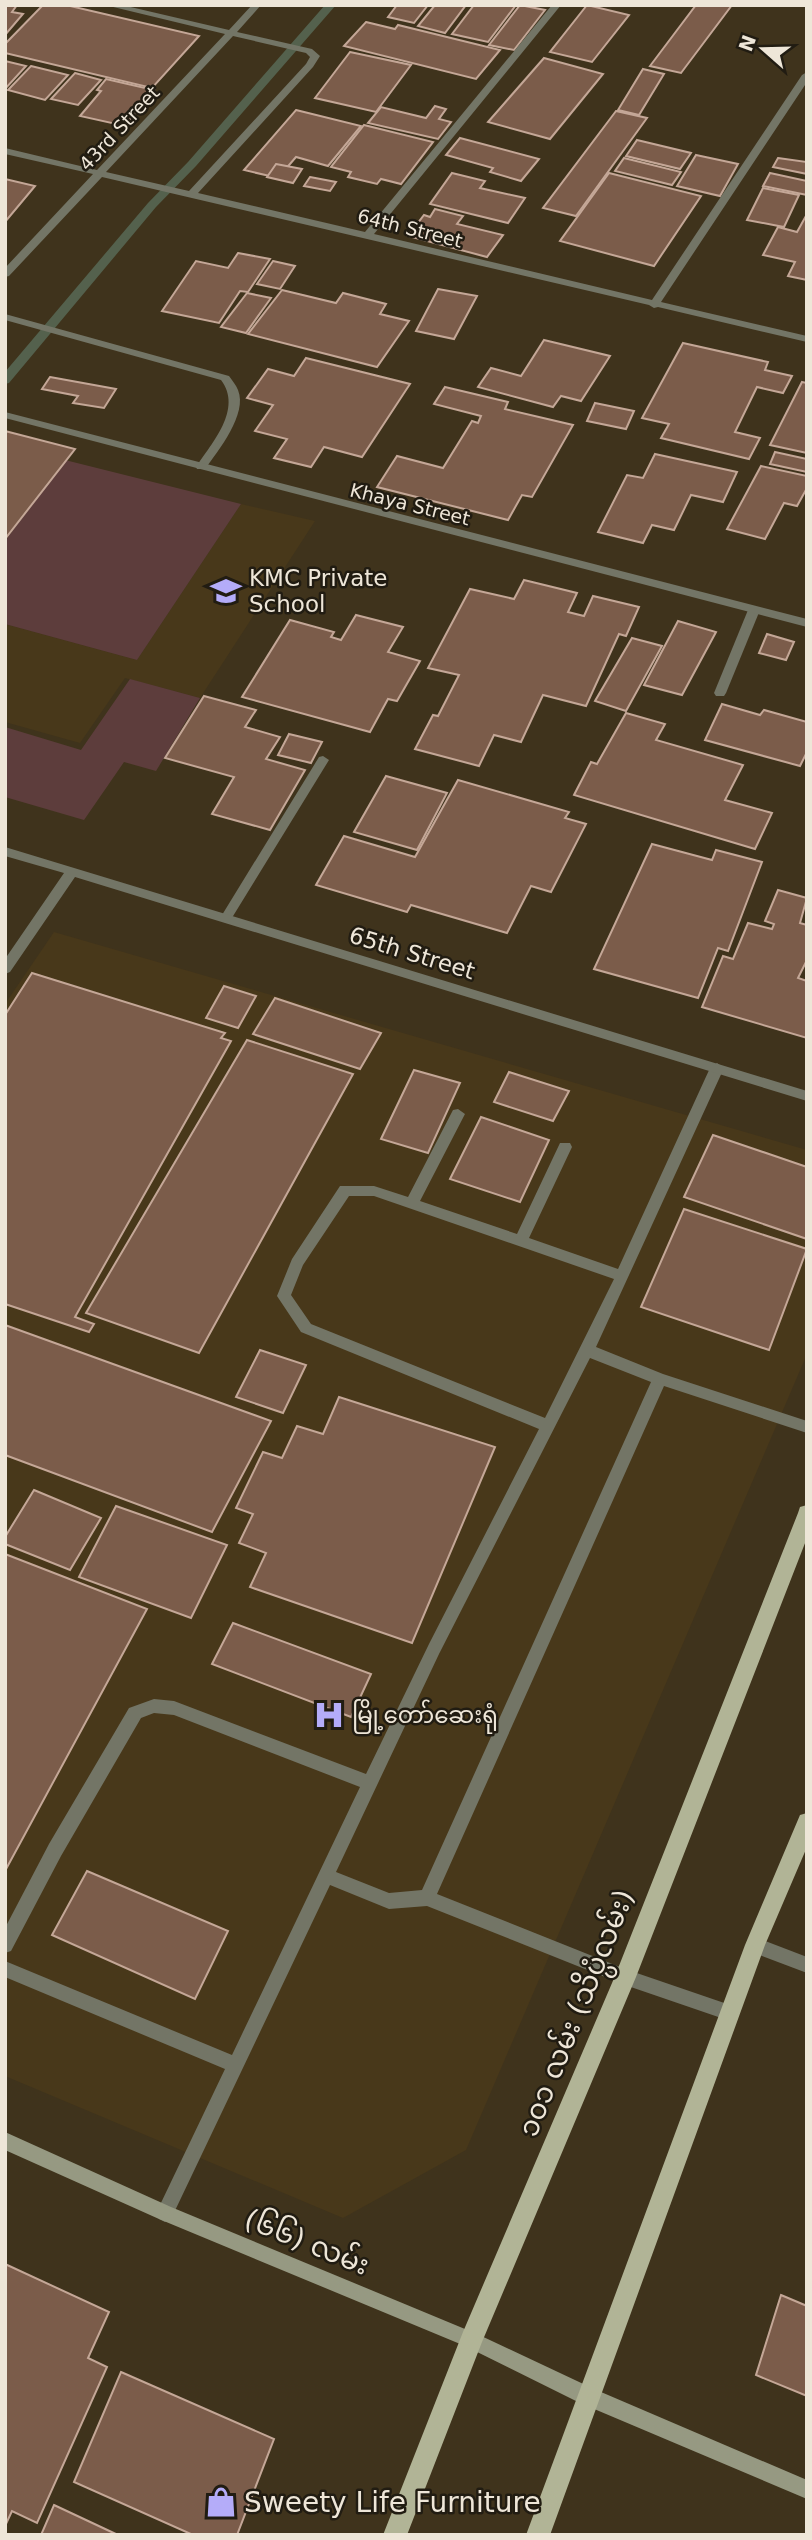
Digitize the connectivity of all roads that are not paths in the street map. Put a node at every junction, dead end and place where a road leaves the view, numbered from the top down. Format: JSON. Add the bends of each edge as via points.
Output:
{"nodes":[{"id":1,"x":110,"y":5,"type":"edge"},
{"id":2,"x":257,"y":5,"type":"edge"},
{"id":3,"x":557,"y":5,"type":"edge"},
{"id":4,"x":231,"y":33,"type":"junction"},
{"id":5,"x":807,"y":75,"type":"edge"},
{"id":6,"x":5,"y":150,"type":"edge"},
{"id":7,"x":102,"y":173,"type":"junction"},
{"id":8,"x":192,"y":194,"type":"junction"},
{"id":9,"x":367,"y":236,"type":"junction"},
{"id":10,"x":5,"y":274,"type":"edge"},
{"id":11,"x":654,"y":305,"type":"junction"},
{"id":12,"x":5,"y":317,"type":"edge"},
{"id":13,"x":807,"y":339,"type":"edge"},
{"id":14,"x":5,"y":415,"type":"edge"},
{"id":15,"x":201,"y":467,"type":"junction"},
{"id":16,"x":754,"y":610,"type":"junction"},
{"id":17,"x":807,"y":623,"type":"edge"},
{"id":18,"x":720,"y":693,"type":"dead end"},
{"id":19,"x":323,"y":760,"type":"dead end"},
{"id":20,"x":5,"y":851,"type":"edge"},
{"id":21,"x":72,"y":871,"type":"junction"},
{"id":22,"x":226,"y":918,"type":"junction"},
{"id":23,"x":5,"y":969,"type":"edge"},
{"id":24,"x":717,"y":1068,"type":"junction"},
{"id":25,"x":807,"y":1096,"type":"edge"},
{"id":26,"x":458,"y":1114,"type":"dead end"},
{"id":27,"x":565,"y":1147,"type":"dead end"},
{"id":28,"x":412,"y":1203,"type":"junction"},
{"id":29,"x":520,"y":1242,"type":"junction"},
{"id":30,"x":622,"y":1276,"type":"junction"},
{"id":31,"x":587,"y":1350,"type":"junction"},
{"id":32,"x":660,"y":1379,"type":"junction"},
{"id":33,"x":546,"y":1425,"type":"junction"},
{"id":34,"x":807,"y":1427,"type":"edge"},
{"id":35,"x":807,"y":1513,"type":"edge"},
{"id":36,"x":369,"y":1783,"type":"junction"},
{"id":37,"x":807,"y":1823,"type":"edge"},
{"id":38,"x":326,"y":1876,"type":"junction"},
{"id":39,"x":427,"y":1898,"type":"junction"},
{"id":40,"x":5,"y":1945,"type":"edge"},
{"id":41,"x":755,"y":1945,"type":"junction"},
{"id":42,"x":807,"y":1965,"type":"edge"},
{"id":43,"x":5,"y":1969,"type":"edge"},
{"id":44,"x":625,"y":1977,"type":"junction"},
{"id":45,"x":730,"y":2013,"type":"junction"},
{"id":46,"x":236,"y":2065,"type":"junction"},
{"id":47,"x":5,"y":2141,"type":"edge"},
{"id":48,"x":165,"y":2213,"type":"junction"},
{"id":49,"x":471,"y":2340,"type":"junction"},
{"id":50,"x":587,"y":2396,"type":"junction"},
{"id":51,"x":807,"y":2490,"type":"edge"},
{"id":52,"x":396,"y":2535,"type":"edge"},
{"id":53,"x":538,"y":2535,"type":"edge"}],
"edges":[{"from":1,"to":4,"type":"street"},
{"from":2,"to":4,"type":"street","name":"43rd Street"},
{"from":3,"to":9,"type":"street"},
{"from":4,"to":7,"type":"street","name":"43rd Street"},
{"from":4,"to":8,"type":"street","via":[[315,55]]},
{"from":5,"to":11,"type":"street"},
{"from":6,"to":7,"type":"street","name":"64th Street"},
{"from":7,"to":8,"type":"street","name":"64th Street"},
{"from":7,"to":10,"type":"street","name":"43rd Street"},
{"from":8,"to":9,"type":"street","name":"64th Street"},
{"from":9,"to":11,"type":"street","name":"64th Street"},
{"from":11,"to":13,"type":"street","name":"64th Street"},
{"from":12,"to":15,"type":"street","via":[[225,378],[234,392],[232,414]]},
{"from":14,"to":15,"type":"street","name":"Khaya Street"},
{"from":15,"to":16,"type":"street","name":"Khaya Street"},
{"from":16,"to":17,"type":"street","name":"Khaya Street"},
{"from":16,"to":18,"type":"street"},
{"from":19,"to":22,"type":"street"},
{"from":20,"to":21,"type":"street","name":"65th Street"},
{"from":21,"to":22,"type":"street","name":"65th Street"},
{"from":21,"to":23,"type":"street"},
{"from":22,"to":24,"type":"street","name":"65th Street"},
{"from":24,"to":25,"type":"street","name":"65th Street"},
{"from":24,"to":30,"type":"street"},
{"from":26,"to":28,"type":"street"},
{"from":27,"to":29,"type":"street"},
{"from":28,"to":29,"type":"street"},
{"from":28,"to":33,"type":"street","via":[[374,1191],[345,1189],[297,1263],[284,1296],[306,1328]]},
{"from":29,"to":30,"type":"street"},
{"from":30,"to":31,"type":"street"},
{"from":31,"to":32,"type":"street"},
{"from":31,"to":33,"type":"street"},
{"from":32,"to":34,"type":"street"},
{"from":32,"to":39,"type":"street"},
{"from":33,"to":36,"type":"street"},
{"from":35,"to":44,"type":"main road","name":"၁၀၁ လမ်း (သိပ္ပံလမ်း)"},
{"from":36,"to":38,"type":"street"},
{"from":36,"to":40,"type":"street","via":[[174,1708],[154,1706],[135,1713]]},
{"from":37,"to":41,"type":"main road"},
{"from":38,"to":39,"type":"street","via":[[389,1901]]},
{"from":38,"to":46,"type":"street"},
{"from":39,"to":44,"type":"street"},
{"from":41,"to":42,"type":"street"},
{"from":41,"to":45,"type":"main road"},
{"from":43,"to":46,"type":"street"},
{"from":44,"to":45,"type":"street"},
{"from":44,"to":49,"type":"main road","name":"၁၀၁ လမ်း (သိပ္ပံလမ်း)"},
{"from":45,"to":50,"type":"main road"},
{"from":46,"to":48,"type":"street"},
{"from":47,"to":48,"type":"street","name":"(၆၆) လမ်း"},
{"from":48,"to":49,"type":"street","name":"(၆၆) လမ်း"},
{"from":49,"to":50,"type":"street","name":"(၆၆) လမ်း"},
{"from":49,"to":52,"type":"main road","name":"၁၀၁ လမ်း (သိပ္ပံလမ်း)"},
{"from":50,"to":51,"type":"street","name":"(၆၆) လမ်း"},
{"from":50,"to":53,"type":"main road"}]}
